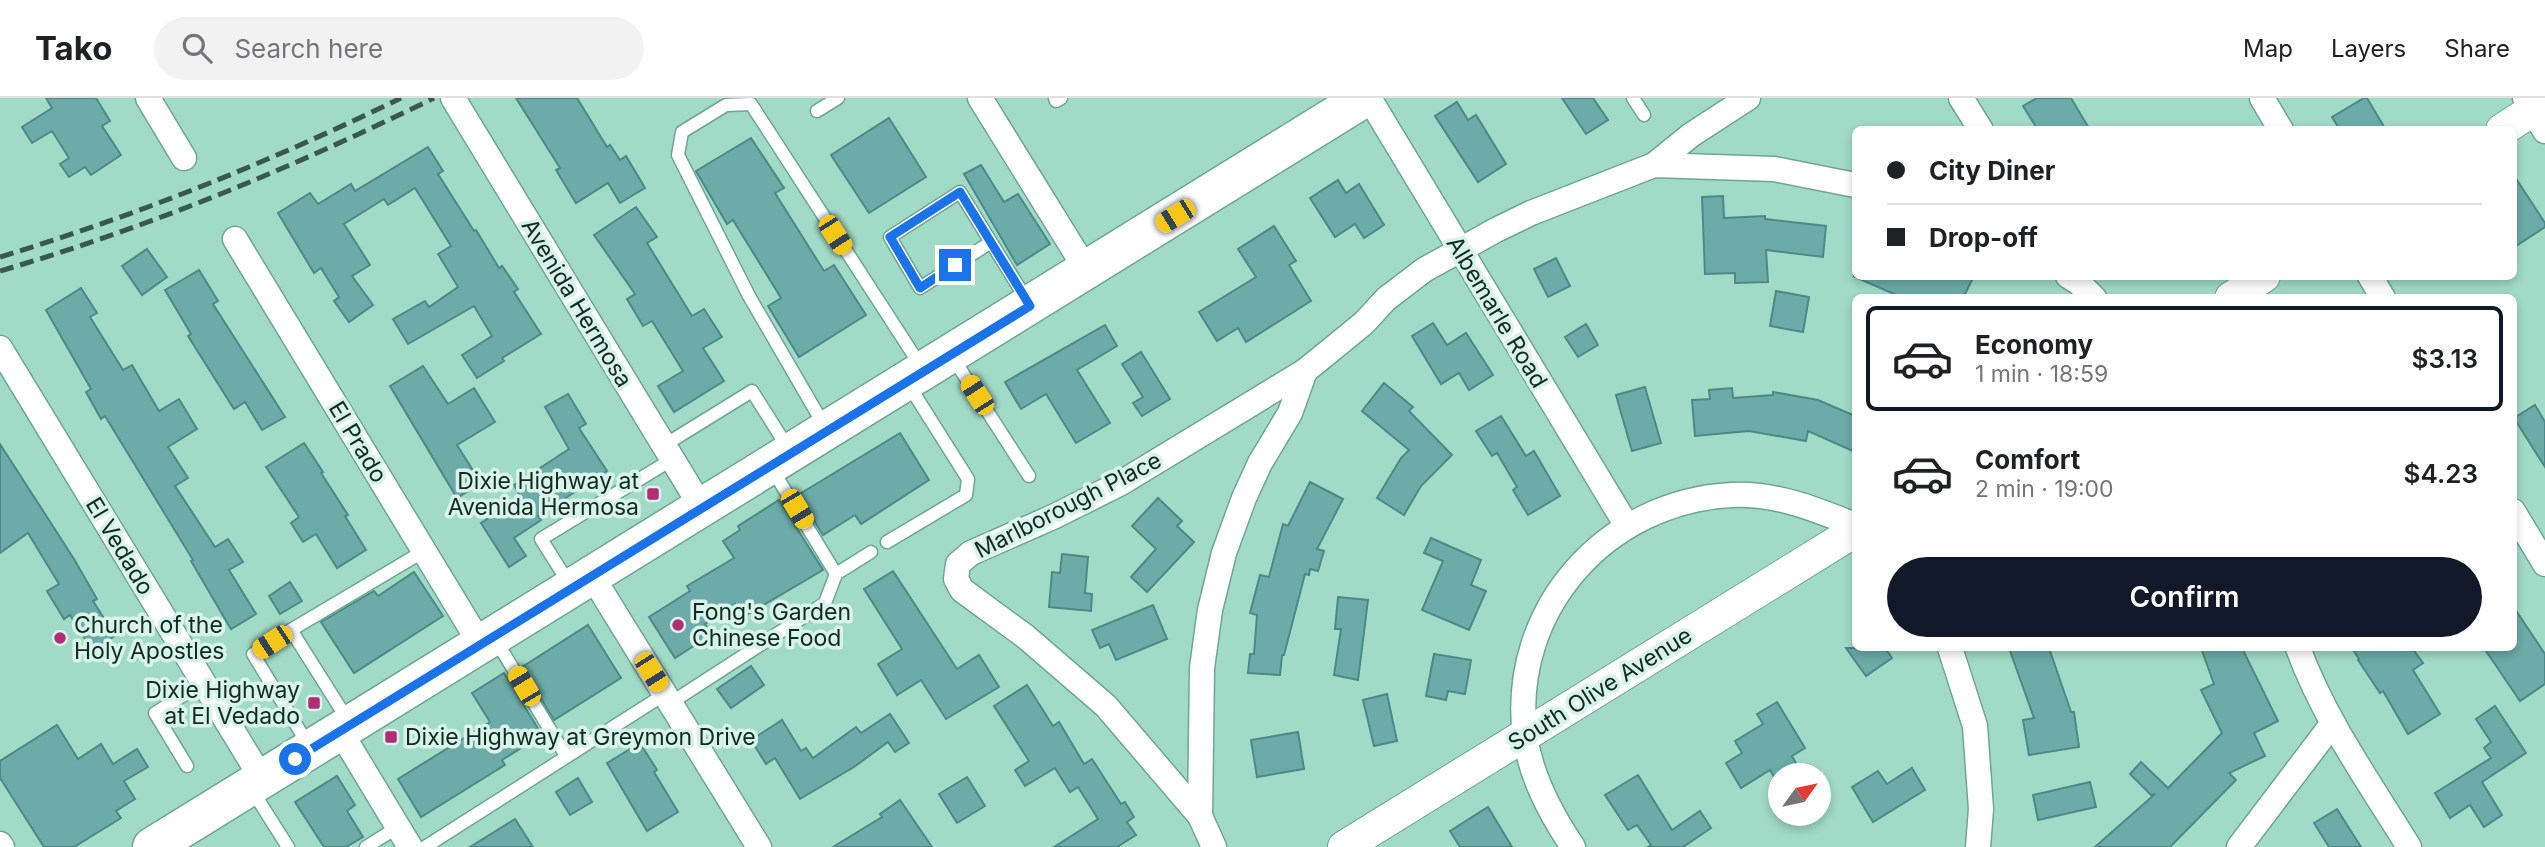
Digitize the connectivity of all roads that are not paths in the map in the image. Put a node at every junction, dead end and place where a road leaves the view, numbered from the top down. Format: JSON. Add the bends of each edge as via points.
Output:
{"nodes":[{"id":1,"x":148,"y":98,"type":"edge"},
{"id":2,"x":453,"y":98,"type":"edge"},
{"id":3,"x":838,"y":98,"type":"edge"},
{"id":4,"x":980,"y":98,"type":"edge"},
{"id":5,"x":1055,"y":98,"type":"edge"},
{"id":6,"x":1061,"y":98,"type":"edge"},
{"id":7,"x":1366,"y":98,"type":"edge"},
{"id":8,"x":1633,"y":98,"type":"edge"},
{"id":9,"x":1748,"y":98,"type":"edge"},
{"id":10,"x":1961,"y":98,"type":"edge"},
{"id":11,"x":2262,"y":98,"type":"edge"},
{"id":12,"x":817,"y":111,"type":"dead end"},
{"id":13,"x":2537,"y":111,"type":"edge"},
{"id":14,"x":1644,"y":115,"type":"dead end"},
{"id":15,"x":1978,"y":126,"type":"edge"},
{"id":16,"x":2279,"y":126,"type":"edge"},
{"id":17,"x":2509,"y":126,"type":"edge"},
{"id":18,"x":184,"y":158,"type":"dead end"},
{"id":19,"x":1654,"y":165,"type":"junction"},
{"id":20,"x":1852,"y":185,"type":"edge"},
{"id":21,"x":235,"y":239,"type":"dead end"},
{"id":22,"x":991,"y":242,"type":"junction"},
{"id":23,"x":1459,"y":250,"type":"junction"},
{"id":24,"x":1087,"y":271,"type":"junction"},
{"id":25,"x":2258,"y":280,"type":"edge"},
{"id":26,"x":2237,"y":294,"type":"edge"},
{"id":27,"x":1030,"y":306,"type":"junction"},
{"id":28,"x":0,"y":348,"type":"edge"},
{"id":29,"x":927,"y":370,"type":"junction"},
{"id":30,"x":1305,"y":371,"type":"junction"},
{"id":31,"x":828,"y":431,"type":"junction"},
{"id":32,"x":667,"y":453,"type":"junction"},
{"id":33,"x":781,"y":460,"type":"junction"},
{"id":34,"x":1029,"y":476,"type":"dead end"},
{"id":35,"x":702,"y":508,"type":"junction"},
{"id":36,"x":2517,"y":518,"type":"edge"},
{"id":37,"x":1852,"y":524,"type":"edge"},
{"id":38,"x":1626,"y":526,"type":"junction"},
{"id":39,"x":1852,"y":533,"type":"edge"},
{"id":40,"x":887,"y":542,"type":"dead end"},
{"id":41,"x":424,"y":551,"type":"junction"},
{"id":42,"x":872,"y":552,"type":"dead end"},
{"id":43,"x":2545,"y":564,"type":"edge"},
{"id":44,"x":836,"y":574,"type":"junction"},
{"id":45,"x":582,"y":583,"type":"junction"},
{"id":46,"x":290,"y":629,"type":"junction"},
{"id":47,"x":487,"y":641,"type":"junction"},
{"id":48,"x":1951,"y":651,"type":"edge"},
{"id":49,"x":2299,"y":651,"type":"edge"},
{"id":50,"x":203,"y":683,"type":"junction"},
{"id":51,"x":668,"y":698,"type":"junction"},
{"id":52,"x":2333,"y":723,"type":"junction"},
{"id":53,"x":334,"y":735,"type":"junction"},
{"id":54,"x":1525,"y":735,"type":"junction"},
{"id":55,"x":566,"y":756,"type":"junction"},
{"id":56,"x":187,"y":766,"type":"dead end"},
{"id":57,"x":256,"y":783,"type":"junction"},
{"id":58,"x":1200,"y":816,"type":"junction"},
{"id":59,"x":404,"y":837,"type":"edge"},
{"id":60,"x":152,"y":847,"type":"edge"},
{"id":61,"x":288,"y":847,"type":"edge"},
{"id":62,"x":366,"y":847,"type":"edge"},
{"id":63,"x":425,"y":847,"type":"edge"},
{"id":64,"x":759,"y":847,"type":"edge"},
{"id":65,"x":1214,"y":847,"type":"edge"},
{"id":66,"x":1344,"y":847,"type":"edge"},
{"id":67,"x":1573,"y":847,"type":"edge"},
{"id":68,"x":1978,"y":847,"type":"edge"},
{"id":69,"x":2239,"y":847,"type":"edge"},
{"id":70,"x":2409,"y":847,"type":"edge"}],
"edges":[{"from":1,"to":18,"type":"street"},
{"from":2,"to":32,"type":"street","name":"Avenida Hermosa"},
{"from":3,"to":12,"type":"lane"},
{"from":4,"to":24,"type":"street"},
{"from":5,"to":6,"type":"lane"},
{"from":7,"to":23,"type":"street","name":"Albemarle Road"},
{"from":7,"to":24,"type":"main road"},
{"from":8,"to":14,"type":"lane"},
{"from":9,"to":19,"type":"street"},
{"from":10,"to":15,"type":"street"},
{"from":11,"to":16,"type":"street"},
{"from":13,"to":17,"type":"street"},
{"from":19,"to":20,"type":"street","via":[[1774,169]]},
{"from":19,"to":23,"type":"street","via":[[1531,213]]},
{"from":21,"to":41,"type":"street","name":"El Prado"},
{"from":22,"to":22,"type":"lane","via":[[960,192],[890,237],[920,288]]},
{"from":22,"to":27,"type":"lane"},
{"from":23,"to":30,"type":"street","via":[[1386,299]]},
{"from":23,"to":38,"type":"street","name":"Albemarle Road"},
{"from":24,"to":27,"type":"main road"},
{"from":25,"to":26,"type":"street"},
{"from":27,"to":29,"type":"main road"},
{"from":28,"to":50,"type":"street","name":"El Vedado"},
{"from":29,"to":31,"type":"main road"},
{"from":29,"to":31,"type":"lane","via":[[751,104],[726,105],[698,121],[682,132],[678,155],[749,296]]},
{"from":29,"to":34,"type":"lane"},
{"from":29,"to":40,"type":"lane","via":[[968,479],[966,495]]},
{"from":30,"to":58,"type":"street","via":[[1290,412],[1244,498],[1210,610],[1202,668]]},
{"from":30,"to":58,"type":"street","name":"Marlborough Place","via":[[1121,484],[971,553],[958,564],[956,579],[962,590],[1107,706]]},
{"from":31,"to":33,"type":"main road"},
{"from":32,"to":33,"type":"lane","via":[[752,391]]},
{"from":32,"to":35,"type":"street","name":"Avenida Hermosa"},
{"from":32,"to":45,"type":"lane","via":[[541,539]]},
{"from":33,"to":35,"type":"main road"},
{"from":33,"to":44,"type":"lane"},
{"from":35,"to":45,"type":"main road"},
{"from":36,"to":43,"type":"street"},
{"from":37,"to":38,"type":"street","via":[[1799,503],[1734,495],[1670,506]]},
{"from":38,"to":54,"type":"street","via":[[1576,569],[1541,624],[1524,687]]},
{"from":39,"to":54,"type":"street","name":"South Olive Avenue"},
{"from":41,"to":46,"type":"lane"},
{"from":41,"to":47,"type":"street","name":"El Prado"},
{"from":42,"to":44,"type":"lane"},
{"from":44,"to":51,"type":"lane","via":[[825,603]]},
{"from":45,"to":47,"type":"main road"},
{"from":45,"to":51,"type":"street"},
{"from":46,"to":53,"type":"lane"},
{"from":46,"to":53,"type":"lane","via":[[253,654]]},
{"from":47,"to":53,"type":"main road"},
{"from":47,"to":55,"type":"lane"},
{"from":48,"to":68,"type":"street","via":[[1975,726],[1981,809]]},
{"from":49,"to":52,"type":"street"},
{"from":50,"to":56,"type":"lane","via":[[155,713]]},
{"from":50,"to":57,"type":"street","name":"El Vedado"},
{"from":51,"to":55,"type":"lane"},
{"from":51,"to":64,"type":"street"},
{"from":52,"to":69,"type":"street"},
{"from":52,"to":70,"type":"street"},
{"from":53,"to":57,"type":"main road"},
{"from":53,"to":59,"type":"street"},
{"from":54,"to":66,"type":"street","name":"South Olive Avenue"},
{"from":54,"to":67,"type":"street","via":[[1548,808]]},
{"from":55,"to":63,"type":"lane"},
{"from":57,"to":60,"type":"main road"},
{"from":57,"to":61,"type":"lane"},
{"from":58,"to":65,"type":"street"},
{"from":59,"to":62,"type":"lane"}]}
